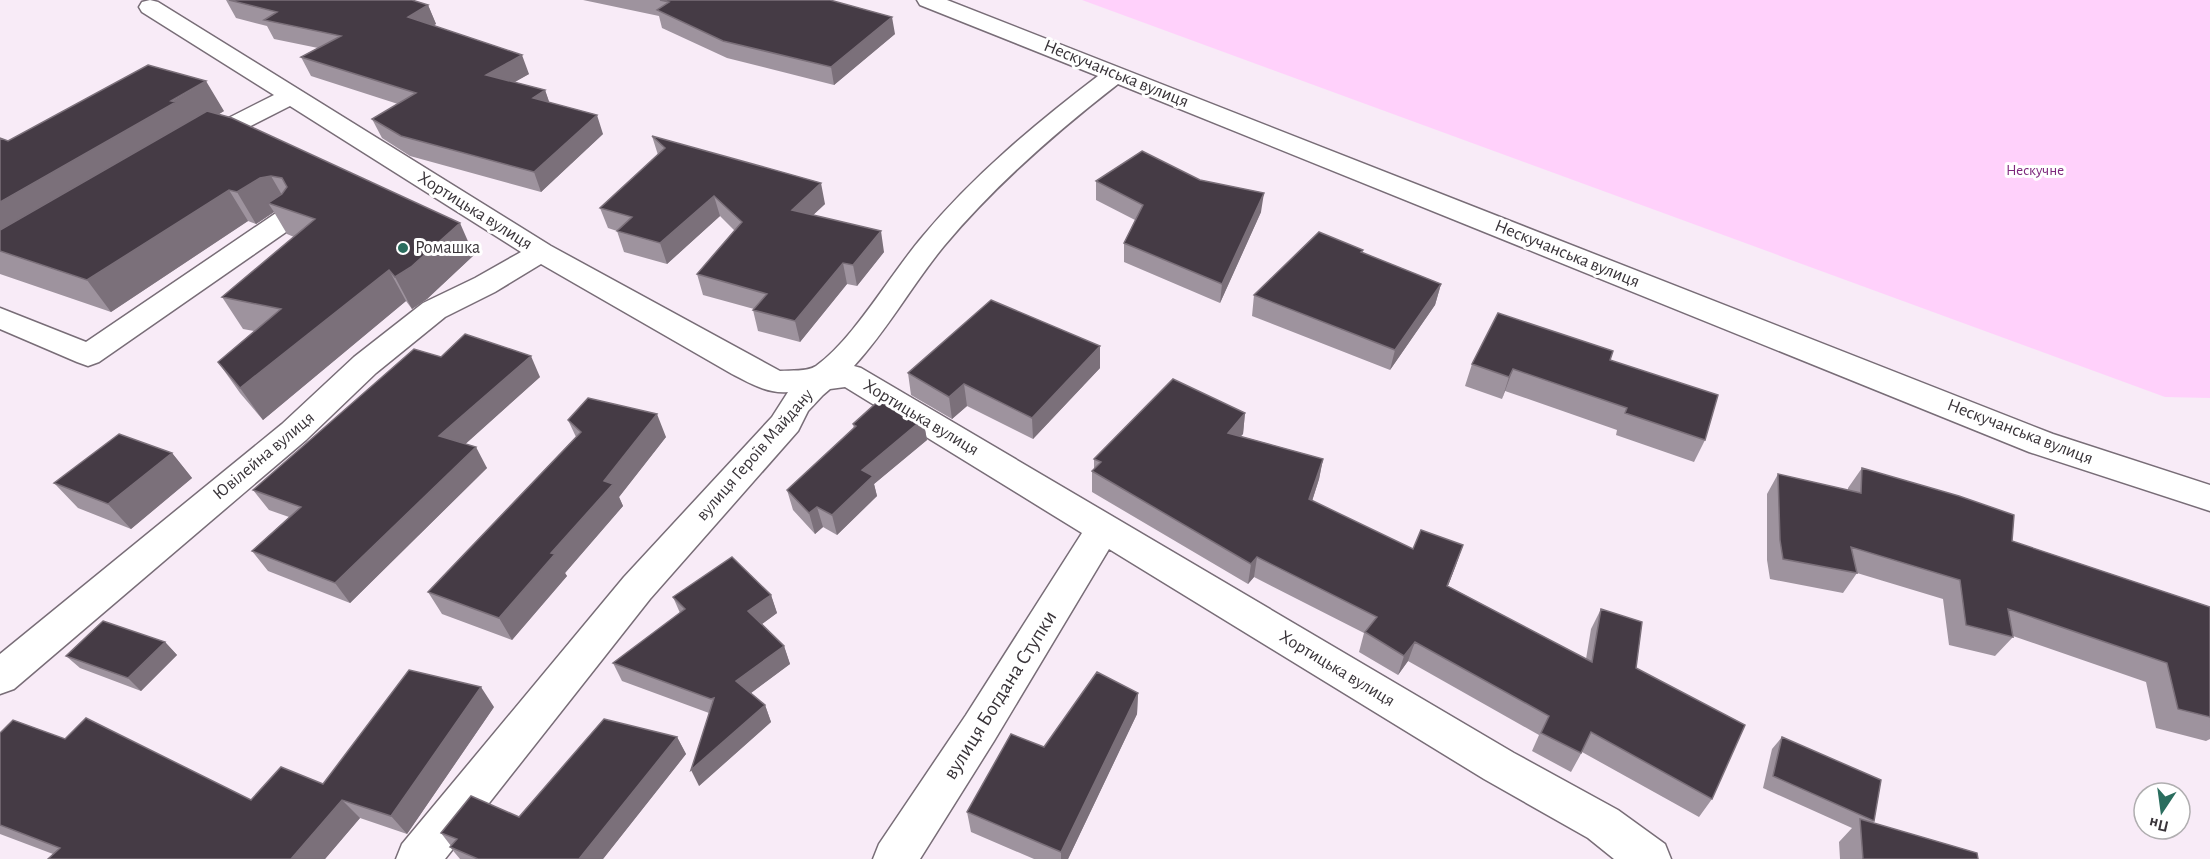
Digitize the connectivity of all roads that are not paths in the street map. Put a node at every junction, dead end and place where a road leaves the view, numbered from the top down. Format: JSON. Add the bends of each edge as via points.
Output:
{"nodes":[{"id":1,"x":928,"y":0,"type":"edge"},
{"id":2,"x":150,"y":7,"type":"dead end"},
{"id":3,"x":1116,"y":74,"type":"junction"},
{"id":4,"x":292,"y":96,"type":"junction"},
{"id":5,"x":180,"y":154,"type":"edge"},
{"id":6,"x":289,"y":217,"type":"edge"},
{"id":7,"x":541,"y":252,"type":"junction"},
{"id":8,"x":0,"y":318,"type":"edge"},
{"id":9,"x":822,"y":378,"type":"junction"},
{"id":10,"x":2210,"y":498,"type":"edge"},
{"id":11,"x":1103,"y":529,"type":"junction"},
{"id":12,"x":0,"y":678,"type":"edge"},
{"id":13,"x":418,"y":859,"type":"edge"},
{"id":14,"x":895,"y":859,"type":"edge"},
{"id":15,"x":1649,"y":859,"type":"edge"}],
"edges":[{"from":1,"to":3,"type":"street","name":"Нескучанська вулиця"},
{"from":2,"to":4,"type":"street","name":"Хортицька вулиця"},
{"from":3,"to":9,"type":"street","name":"вулиця Героїв Майдану","via":[[992,176],[933,240],[845,356]]},
{"from":3,"to":10,"type":"street","name":"Нескучанська вулиця","via":[[2041,443]]},
{"from":4,"to":5,"type":"street","via":[[230,124]]},
{"from":4,"to":7,"type":"street","name":"Хортицька вулиця"},
{"from":6,"to":8,"type":"street","via":[[88,355]]},
{"from":7,"to":9,"type":"street","name":"Хортицька вулиця","via":[[776,382]]},
{"from":7,"to":12,"type":"street","name":"Ювілейна вулиця","via":[[434,310],[365,364],[294,432]]},
{"from":9,"to":11,"type":"street","name":"Хортицька вулиця","via":[[850,376]]},
{"from":9,"to":13,"type":"street","name":"вулиця Героїв Майдану","via":[[791,408],[786,423],[637,588]]},
{"from":11,"to":14,"type":"street","name":"вулиця Богдана Ступки"},
{"from":11,"to":15,"type":"street","name":"Хортицька вулиця","via":[[1488,760],[1603,824]]}]}
